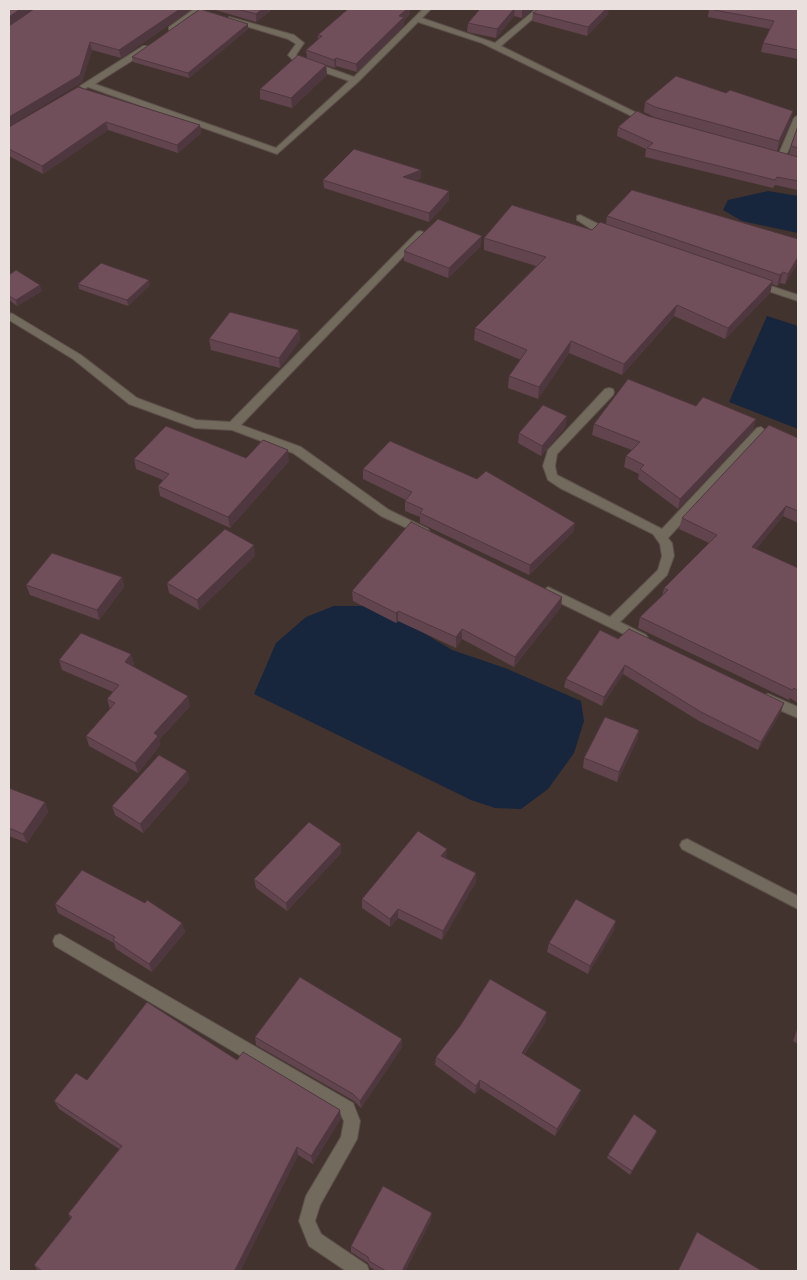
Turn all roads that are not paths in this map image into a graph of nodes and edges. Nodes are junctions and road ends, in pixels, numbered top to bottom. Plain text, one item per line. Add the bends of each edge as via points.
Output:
1 (199, 9) edge
2 (426, 9) edge
3 (540, 9) edge
4 (208, 12) edge
5 (227, 18) edge
6 (416, 20) junction
7 (162, 36) edge
8 (154, 42) edge
9 (496, 47) junction
10 (355, 80) junction
11 (88, 84) junction
12 (72, 93) edge
13 (798, 118) edge
14 (659, 124) edge
15 (782, 158) edge
16 (580, 218) dead end
17 (420, 234) edge
18 (621, 237) edge
19 (749, 282) edge
20 (798, 298) edge
21 (9, 316) edge
22 (609, 392) dead end
23 (233, 426) junction
24 (761, 431) edge
25 (662, 537) junction
26 (438, 538) edge
27 (533, 585) edge
28 (611, 623) junction
29 (656, 644) edge
30 (754, 692) edge
31 (798, 713) edge
32 (687, 845) dead end
33 (798, 903) edge
34 (60, 941) dead end
35 (361, 1271) edge

1 - 4 street
1 - 7 street
2 - 6 street
3 - 9 street
5 - 10 street via 292,38 300,44 292,55 298,60
6 - 9 street
6 - 10 street
8 - 11 street
9 - 14 street
10 - 11 street via 277,151
11 - 12 street
13 - 15 street
16 - 18 street
17 - 23 street
19 - 20 street
21 - 23 street via 77,357 133,401 195,424
22 - 25 street via 552,453 549,466 552,477 657,531
23 - 26 street via 297,450 386,513
24 - 25 street
25 - 28 street via 668,556 663,572
27 - 28 street
28 - 29 street
30 - 31 street
32 - 33 street
34 - 35 street via 347,1109 352,1121 349,1139 312,1202 308,1221 315,1240

